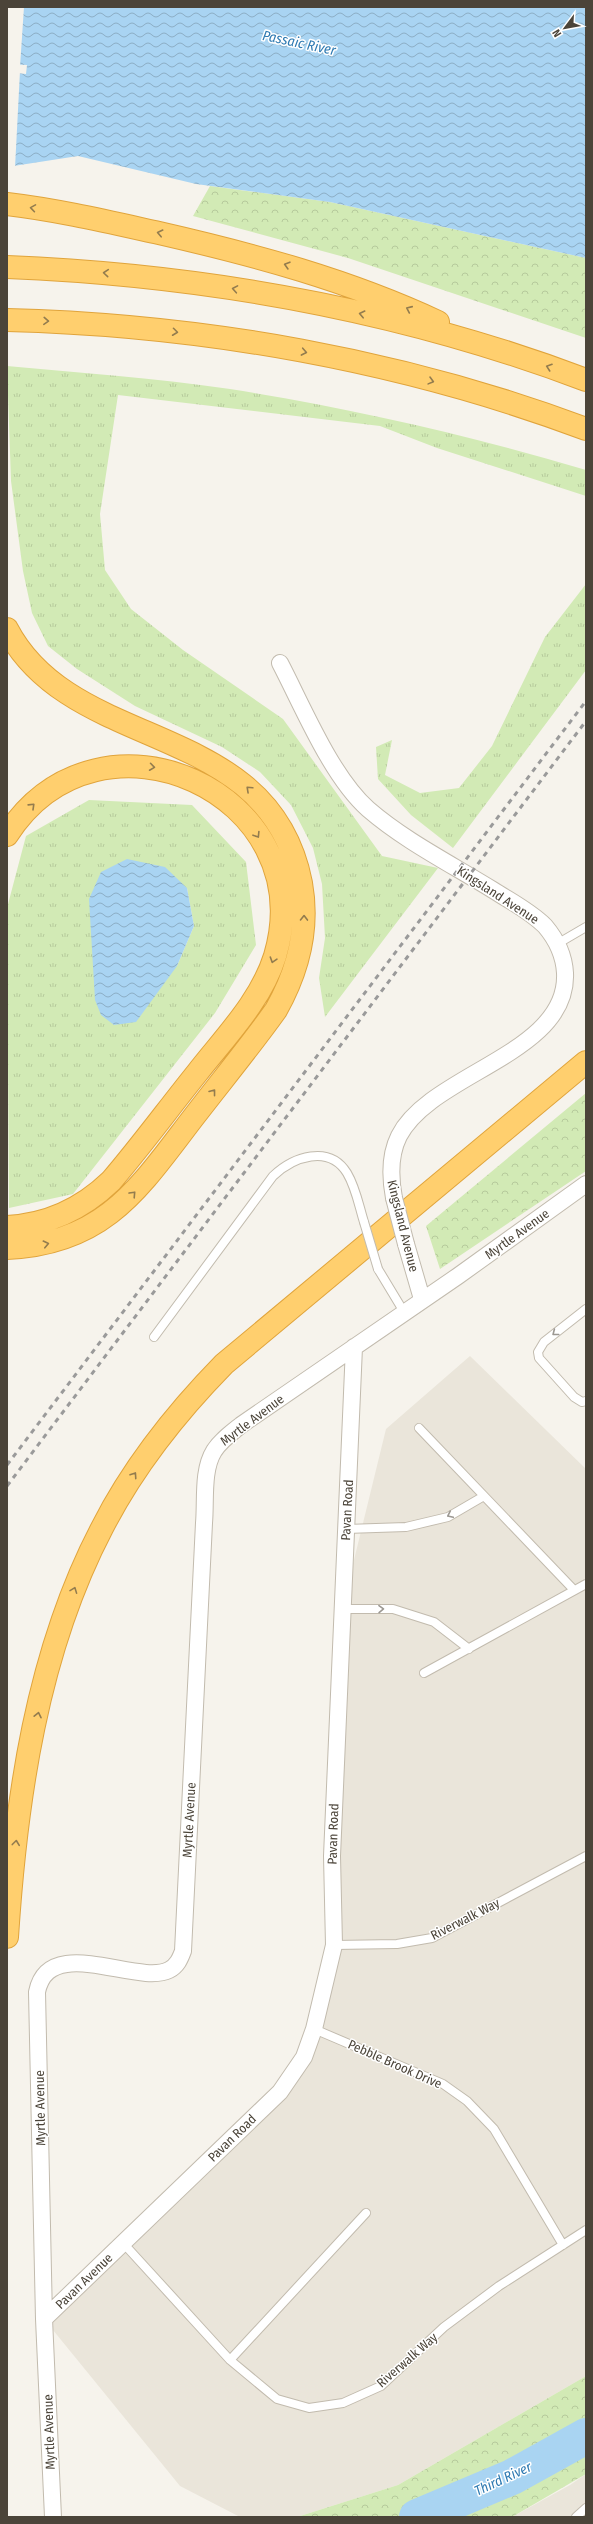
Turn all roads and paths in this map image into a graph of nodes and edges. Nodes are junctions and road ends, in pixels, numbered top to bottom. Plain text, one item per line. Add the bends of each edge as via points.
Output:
1 (7, 204) edge
2 (7, 266) edge
3 (7, 320) edge
4 (481, 345) junction
5 (586, 380) edge
6 (586, 429) edge
7 (7, 629) edge
8 (280, 662) dead end
9 (7, 835) edge
10 (586, 927) edge
11 (557, 944) junction
12 (586, 1062) edge
13 (586, 1184) edge
14 (7, 1226) edge
15 (7, 1248) edge
16 (422, 1299) junction
17 (586, 1309) edge
18 (404, 1312) junction
19 (154, 1337) dead end
20 (354, 1347) junction
21 (586, 1401) edge
22 (419, 1428) dead end
23 (484, 1496) junction
24 (346, 1529) junction
25 (586, 1584) edge
26 (574, 1590) junction
27 (342, 1610) junction
28 (469, 1649) junction
29 (424, 1673) dead end
30 (586, 1856) edge
31 (7, 1937) edge
32 (334, 1945) junction
33 (314, 2029) junction
34 (366, 2212) dead end
35 (586, 2230) edge
36 (124, 2244) junction
37 (563, 2245) junction
38 (44, 2319) junction
39 (230, 2360) junction
40 (586, 2508) edge
41 (53, 2517) edge
42 (576, 2517) edge

4 -> 1 highway via 379,296 309,271 146,230
4 -> 2 highway via 352,311 229,288 109,273
3 -> 6 highway via 152,329 299,351 443,384
5 -> 4 highway
15 -> 7 highway via 38,1245 77,1233 104,1219 138,1188 285,995 297,963 304,908 299,872 293,855 276,821 251,791 219,767 63,692 24,657
8 - 11 street, Kingsland Avenue via 335,766 366,807 399,832 533,915
9 -> 14 highway via 36,802 66,782 87,773 114,767 161,768 207,786 222,796 246,819 271,862 280,909 275,955 257,995 120,1171 90,1199 68,1213 44,1222
10 - 11 lane
11 - 16 street, Kingsland Avenue, bridge via 562,955 565,978 564,991 552,1015 518,1045 414,1115 399,1136 394,1149 390,1174 394,1198
31 -> 12 highway via 25,1782 53,1653 81,1572 131,1479 184,1407 224,1364
13 - 16 street, Myrtle Avenue
16 - 18 street, Myrtle Avenue
17 -> 21 lane via 544,1342 538,1352 539,1358 574,1397 582,1402
18 - 19 lane, bridge via 378,1270 353,1186 346,1172 336,1162 325,1157 310,1156 297,1158 285,1164 273,1176
18 - 20 street, Myrtle Avenue
20 - 24 street, Pavan Road
20 - 38 street, Myrtle Avenue via 226,1438 213,1452 208,1467 183,1951 180,1959 175,1966 161,1973 80,1963 64,1965 54,1968 39,1981 37,2000
22 - 23 lane
23 -> 24 lane via 448,1517 406,1526
23 - 26 lane
24 - 27 street, Pavan Road
25 - 26 lane
26 - 28 lane
27 -> 28 lane via 394,1609 434,1622
27 - 32 street, Pavan Road via 332,1856
28 - 29 lane
30 - 32 lane, Riverwalk Way via 432,1938 397,1944
32 - 33 street, Pavan Road
33 - 36 street, Pavan Road via 304,2057 280,2092
33 - 37 lane, Pebble Brook Drive via 443,2084 467,2101 494,2129
34 - 39 lane
35 - 37 lane, Riverwalk Way
36 - 38 street, Pavan Avenue
36 - 39 lane, Riverwalk Way
37 - 39 lane, Riverwalk Way via 499,2286 444,2327 381,2386 344,2403 309,2408 277,2399
38 - 41 street, Myrtle Avenue
40 - 42 lane

